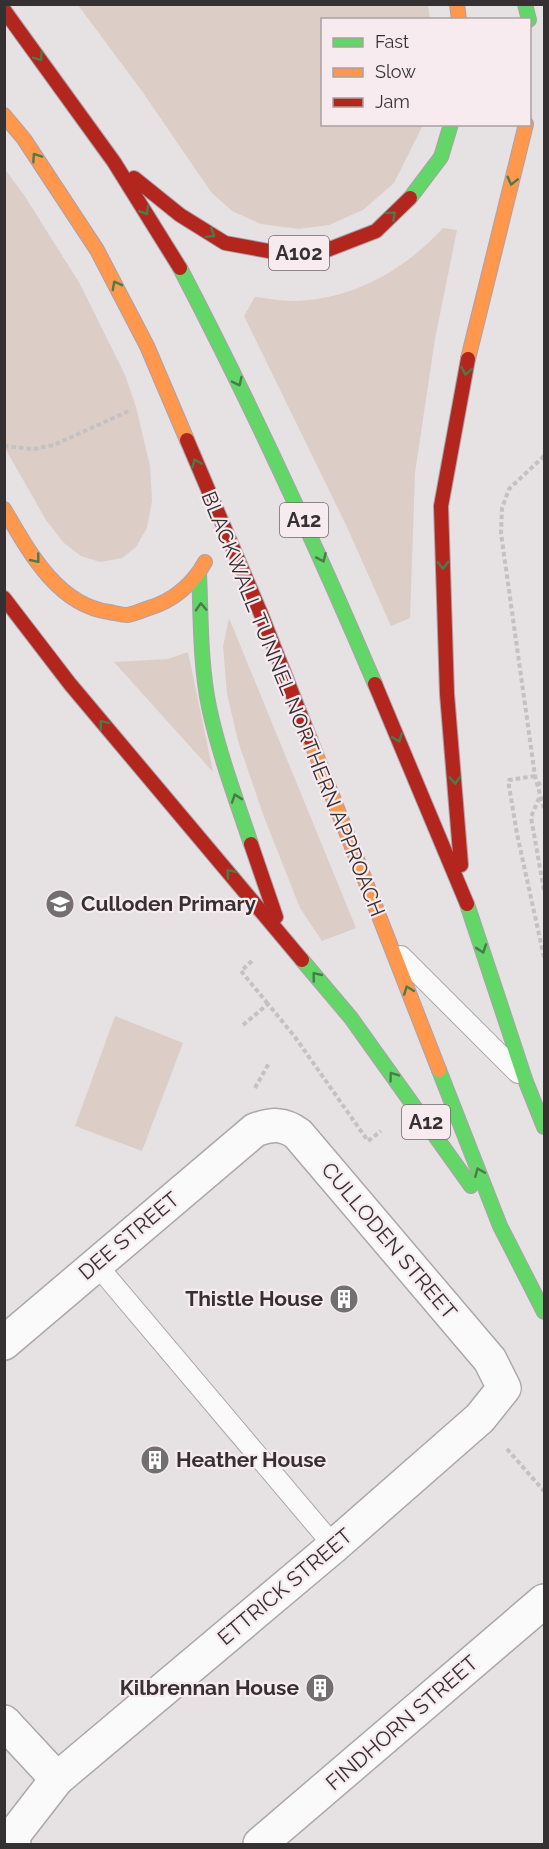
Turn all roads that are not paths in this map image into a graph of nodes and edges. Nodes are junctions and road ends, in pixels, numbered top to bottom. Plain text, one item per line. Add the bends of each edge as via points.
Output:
1 (4, 10) edge
2 (4, 115) edge
3 (451, 126) edge
4 (526, 126) edge
5 (114, 162) junction
6 (4, 510) edge
7 (218, 517) junction
8 (199, 573) junction
9 (4, 598) edge
10 (464, 894) junction
11 (281, 933) junction
12 (391, 947) junction
13 (526, 1082) junction
14 (544, 1127) edge
15 (255, 1130) joint
16 (500, 1226) junction
17 (96, 1264) junction
18 (544, 1312) edge
19 (4, 1343) edge
20 (504, 1388) joint
21 (334, 1546) junction
22 (544, 1601) edge
23 (4, 1722) edge
24 (57, 1779) junction
25 (13, 1841) edge
26 (260, 1845) edge

1 -> 5 highway, A102
7 -> 2 highway, BLACKWALL TUNNEL NORTHERN APPROACH via 147,346 97,250
5 -> 3 highway, A102 via 180,215 225,243 285,254 327,250 376,231 414,195 441,157
4 -> 10 highway, A12 via 469,354 441,506 447,694
5 -> 10 highway, A12 via 178,264 225,355 339,598
6 -> 8 highway via 27,548 62,591 92,610 126,615 159,605 181,592
7 - 8 highway
7 - 12 highway, BLACKWALL TUNNEL NORTHERN APPROACH / A12 via 261,614
11 -> 8 highway via 209,707
11 -> 9 highway, A12 via 70,684
10 -> 13 highway, A12
16 -> 11 highway, A12 via 351,1018
12 - 13 lane
16 -> 12 highway, BLACKWALL TUNNEL NORTHERN APPROACH / A12
13 - 14 highway, A12
15 - 17 street, DEE STREET
15 - 20 street, CULLODEN STREET via 270,1124 298,1134 490,1360
16 - 18 highway, BLACKWALL TUNNEL NORTHERN APPROACH / A12
17 - 19 street, DEE STREET
17 - 21 lane
20 - 21 street, ETTRICK STREET via 480,1418
21 - 24 street, ETTRICK STREET
22 - 26 street, FINDHORN STREET
23 - 24 street
24 - 25 street, ETTRICK STREET

